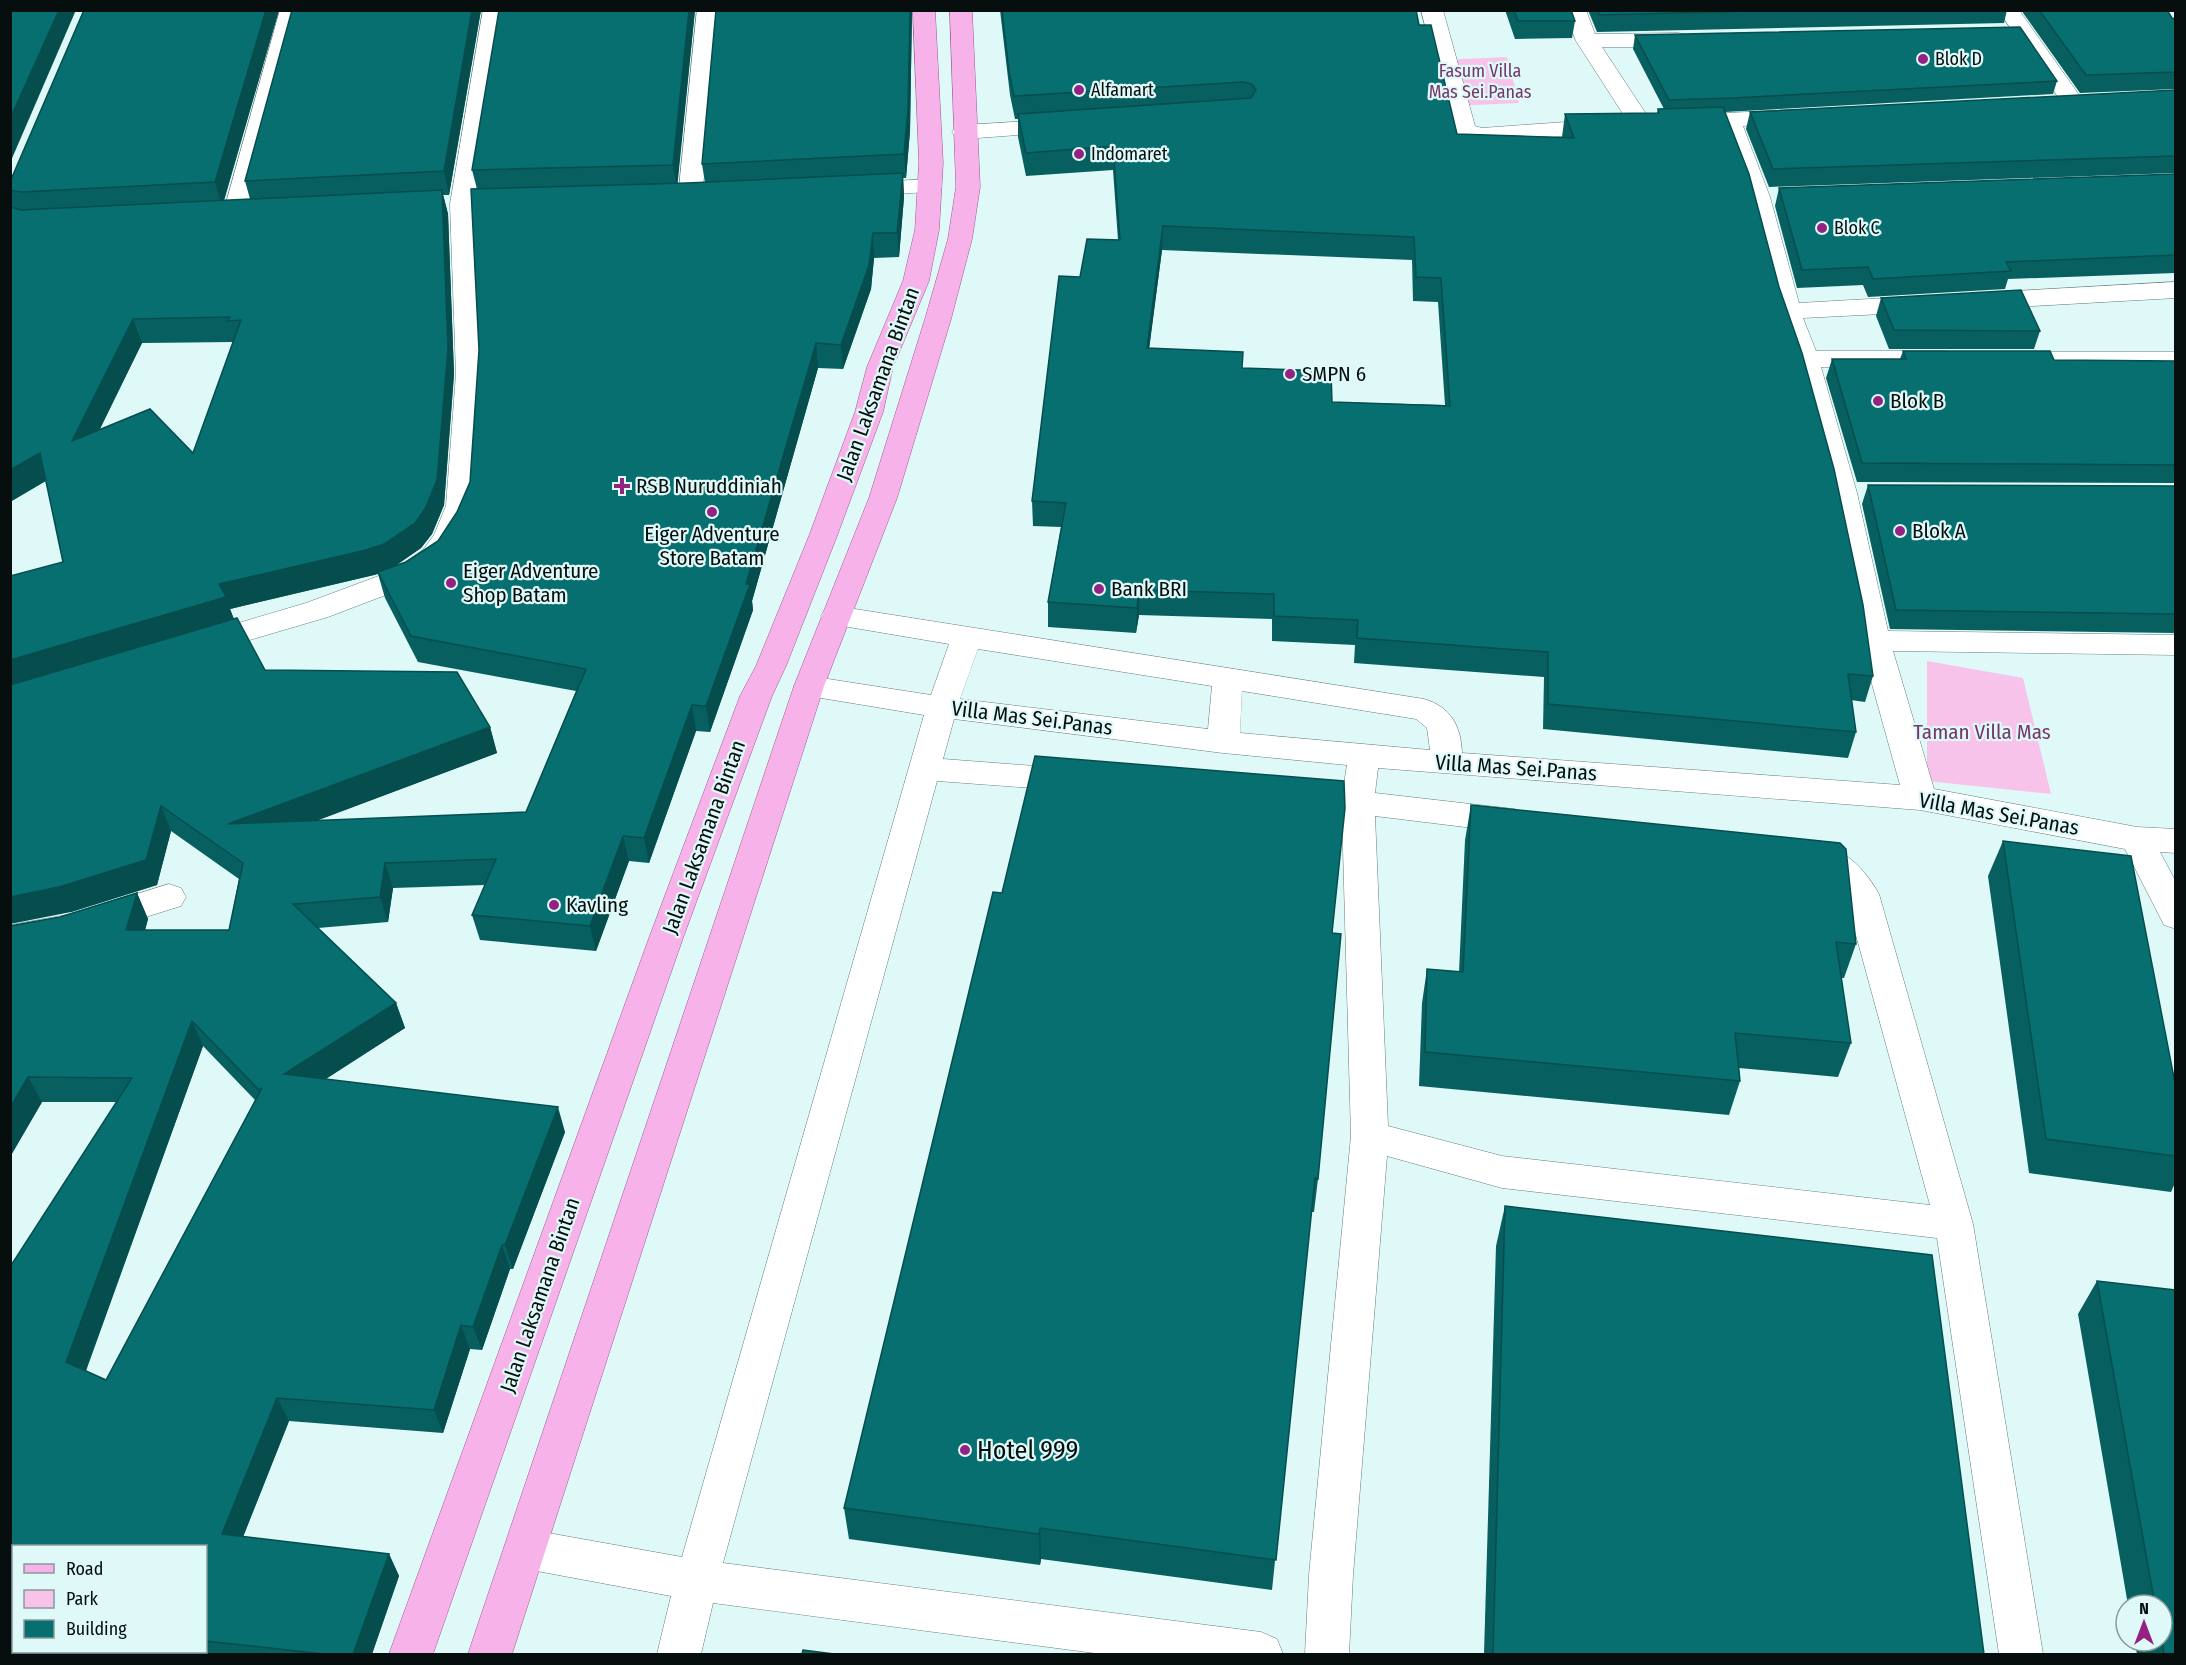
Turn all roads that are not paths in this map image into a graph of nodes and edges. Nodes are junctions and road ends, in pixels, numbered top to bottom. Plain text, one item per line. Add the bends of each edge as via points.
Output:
1 (291, 10) edge
2 (495, 10) edge
3 (708, 10) edge
4 (924, 10) edge
5 (961, 10) edge
6 (1432, 10) edge
7 (1575, 10) edge
8 (2008, 10) edge
9 (2023, 31) junction
10 (2000, 32) edge
11 (1696, 39) edge
12 (1587, 41) junction
13 (2049, 103) edge
14 (1812, 116) edge
15 (1729, 121) junction
16 (1640, 123) junction
17 (1080, 125) edge
18 (964, 132) junction
19 (930, 186) junction
20 (839, 191) edge
21 (690, 198) edge
22 (259, 213) edge
23 (2175, 290) edge
24 (1788, 311) junction
25 (1806, 359) junction
26 (2175, 360) edge
27 (836, 616) junction
28 (967, 636) junction
29 (1875, 641) junction
30 (2175, 645) edge
31 (181, 650) edge
32 (1228, 678) junction
33 (809, 686) junction
34 (942, 707) junction
35 (1222, 742) junction
36 (1364, 754) junction
37 (1447, 763) junction
38 (924, 769) junction
39 (1100, 782) edge
40 (1264, 795) edge
41 (1920, 798) junction
42 (1358, 802) junction
43 (1545, 825) edge
44 (2138, 839) junction
45 (2175, 841) edge
46 (1779, 853) edge
47 (169, 897) dead end
48 (2175, 916) edge
49 (10, 938) edge
50 (1370, 1136) junction
51 (1954, 1224) junction
52 (526, 1549) junction
53 (697, 1580) junction
54 (411, 1654) edge
55 (490, 1654) edge
56 (679, 1654) edge
57 (1262, 1654) edge
58 (1327, 1654) edge
59 (2021, 1654) edge

1 - 22 street via 223,215
2 - 31 street via 462,204 469,374 460,507 448,536 433,556 402,578 318,610
3 - 21 street
4 - 19 main road, Jalan Laksamana Bintan
5 - 18 main road, Jalan Laksamana Bintan
6 - 16 street via 1465,131 1482,135
7 - 12 street
8 - 9 street
9 - 10 street
9 - 13 street via 2084,101
11 - 12 street
12 - 16 street
14 - 15 street
15 - 16 street
15 - 24 street via 1770,196
17 - 18 street
18 - 27 main road, Jalan Laksamana Bintan via 968,187 960,239 883,498
19 - 20 street
19 - 54 main road, Jalan Laksamana Bintan via 927,230 916,281 880,367 869,412 823,536 756,696 678,905
23 - 24 street
24 - 25 street
25 - 26 street
25 - 29 street via 1854,493
27 - 28 street
27 - 33 main road, Jalan Laksamana Bintan
28 - 32 street
28 - 34 street
29 - 30 street
29 - 41 street
32 - 35 street
32 - 37 street via 1424,710 1437,716 1444,727
33 - 34 street, Villa Mas Sei.Panas
33 - 52 main road, Jalan Laksamana Bintan
34 - 35 street, Villa Mas Sei.Panas
34 - 38 street
35 - 36 street, Villa Mas Sei.Panas
36 - 37 street, Villa Mas Sei.Panas
36 - 42 street
37 - 41 street, Villa Mas Sei.Panas
38 - 39 street
38 - 53 street
40 - 42 street
41 - 44 street, Villa Mas Sei.Panas
42 - 43 street
42 - 50 street
44 - 45 street, Villa Mas Sei.Panas
44 - 48 street
46 - 51 street via 1836,863 1851,874 1862,894
47 - 49 street via 72,927
50 - 51 street via 1502,1172
50 - 58 street
51 - 59 street
52 - 53 street
52 - 55 main road, Jalan Laksamana Bintan
53 - 56 street
53 - 57 street

